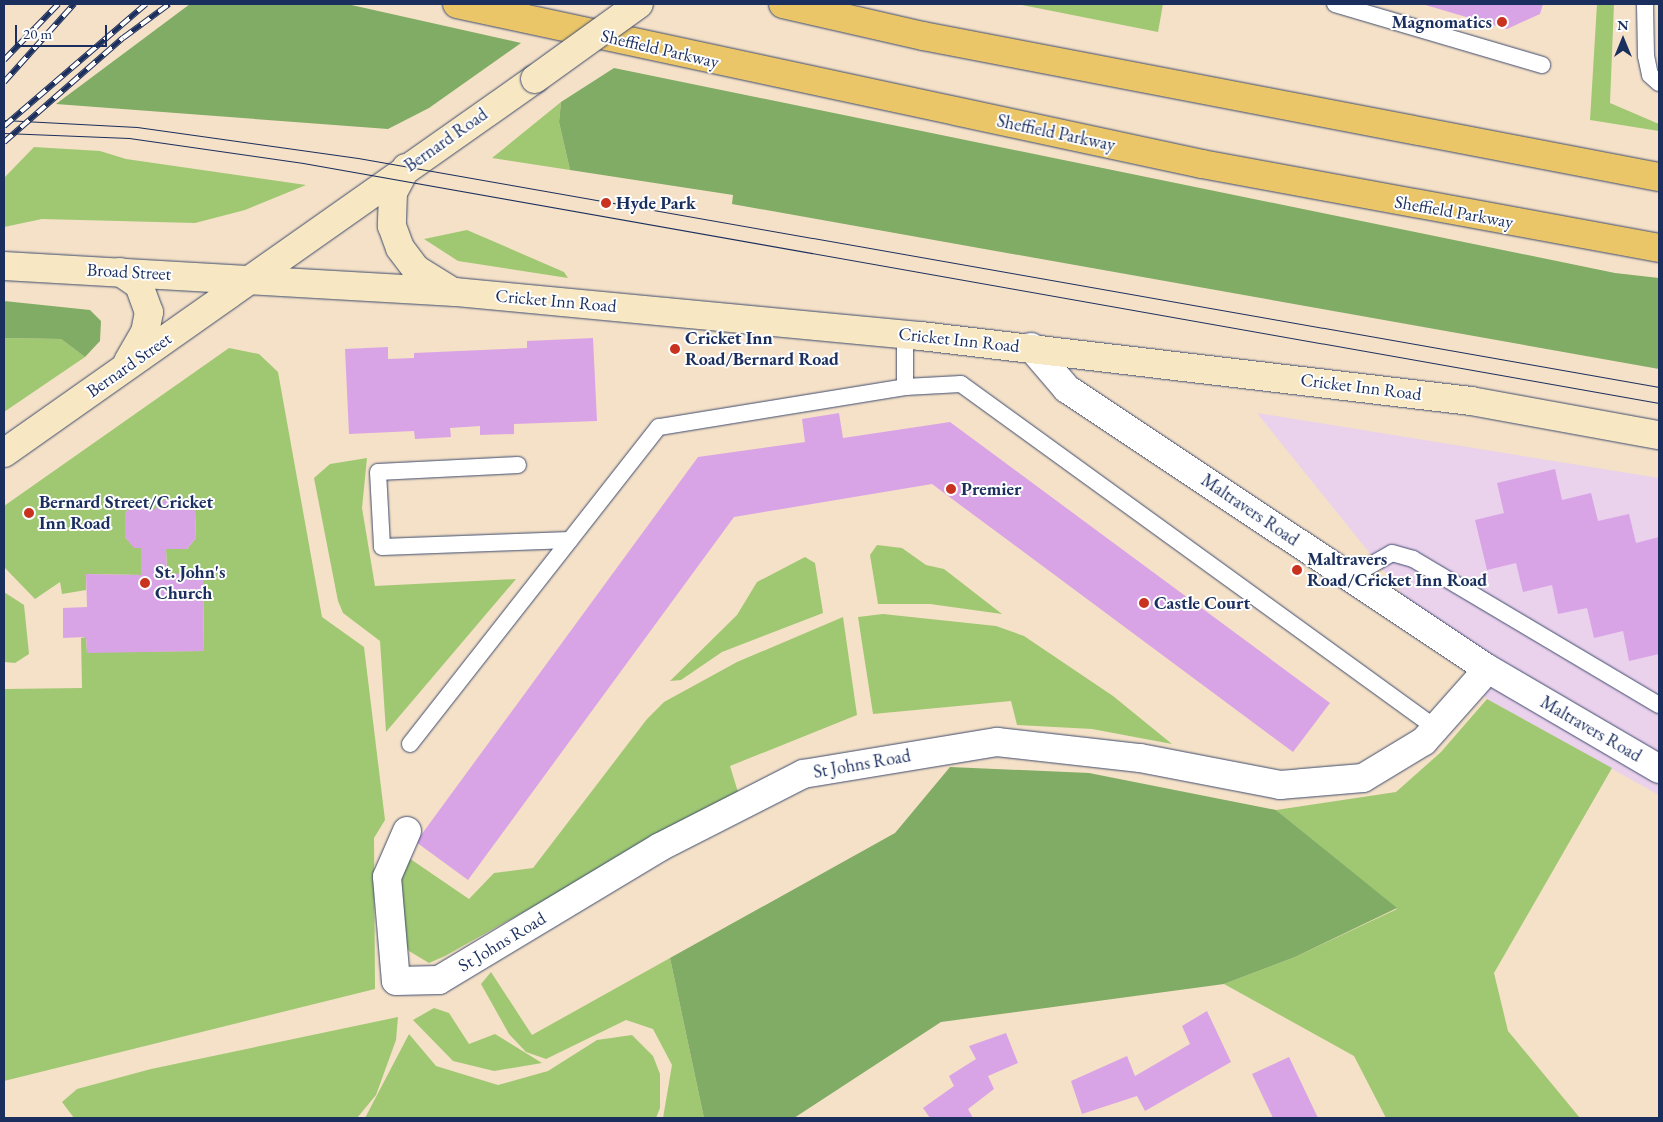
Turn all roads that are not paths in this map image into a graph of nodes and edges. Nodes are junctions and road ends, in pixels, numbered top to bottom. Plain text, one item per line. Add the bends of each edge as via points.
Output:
1 (457, 4) edge
2 (640, 4) edge
3 (783, 4) edge
4 (1335, 4) edge
5 (1645, 4) edge
6 (491, 6) edge
7 (1542, 65) dead end
8 (1659, 83) edge
9 (407, 166) junction
10 (1613, 168) junction
11 (1659, 170) edge
12 (1659, 177) edge
13 (1659, 248) edge
14 (4, 266) edge
15 (120, 272) junction
16 (255, 279) junction
17 (455, 292) junction
18 (905, 334) junction
19 (1031, 347) junction
20 (119, 372) junction
21 (905, 387) junction
22 (1655, 437) edge
23 (4, 453) edge
24 (518, 465) dead end
25 (570, 540) junction
26 (1350, 577) junction
27 (1488, 668) junction
28 (1659, 705) edge
29 (1437, 729) junction
30 (410, 744) dead end
31 (1659, 769) edge
32 (407, 831) dead end

1 - 6 highway, Sheffield Parkway
2 - 9 street, Bernard Road, bridge
3 - 10 highway via 923,36
4 - 7 lane
5 - 8 lane via 1646,56 1650,75
6 - 13 highway, Sheffield Parkway via 648,48 1202,164
9 - 16 street, Bernard Road
9 - 17 street via 392,192 392,226 400,248 426,278
10 - 11 highway
10 - 12 highway
14 - 15 street, Broad Street
15 - 16 street, Broad Street
15 - 20 street via 139,285 149,312 138,350
16 - 17 street, Cricket Inn Road
16 - 20 street, Bernard Street
17 - 18 street, Cricket Inn Road
18 - 19 street, Cricket Inn Road
18 - 21 lane
19 - 22 street, Cricket Inn Road via 1471,401
19 - 26 street, Maltravers Road via 1067,389
20 - 23 street, Bernard Street
21 - 25 lane via 659,426
21 - 29 lane via 961,384
24 - 25 lane via 378,472 382,547
25 - 30 lane
26 - 27 street, Maltravers Road
26 - 28 lane via 1392,553 1413,559
27 - 29 street, St Johns Road
27 - 31 street, Maltravers Road
29 - 32 street, St Johns Road via 1363,778 1280,785 1140,758 997,742 803,774 660,848 439,980 396,981 387,877

